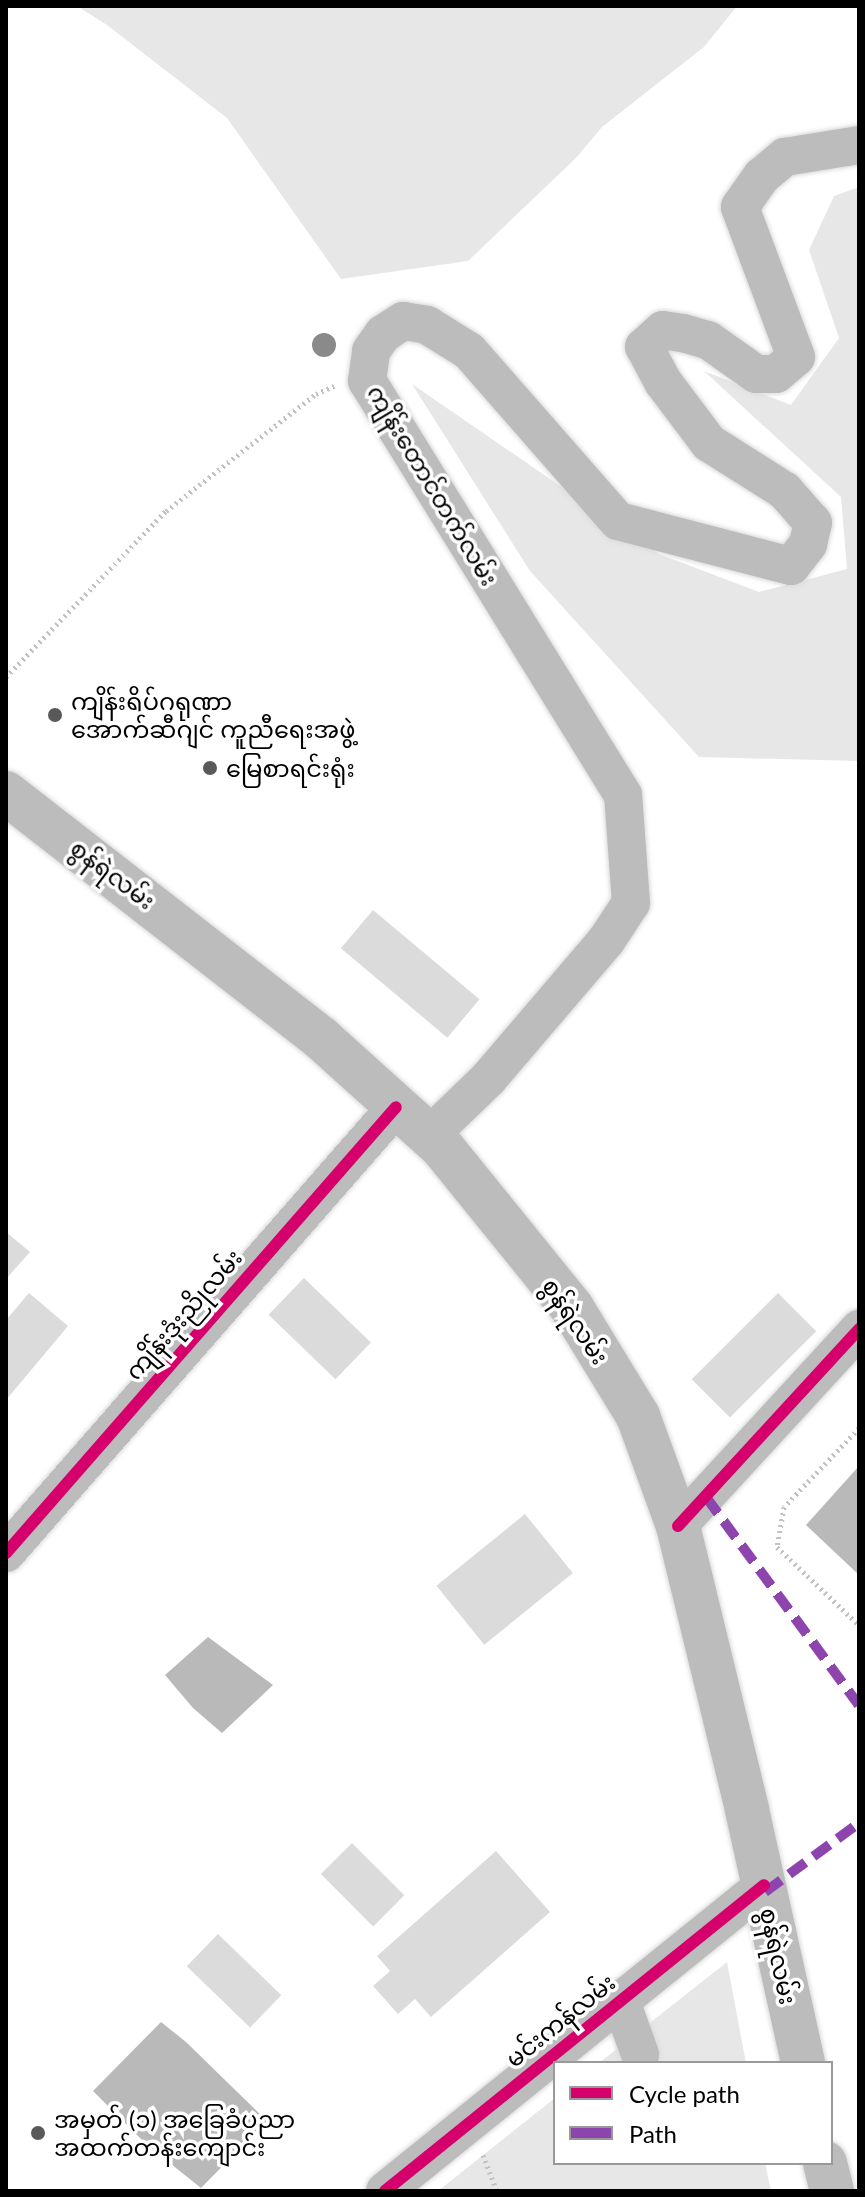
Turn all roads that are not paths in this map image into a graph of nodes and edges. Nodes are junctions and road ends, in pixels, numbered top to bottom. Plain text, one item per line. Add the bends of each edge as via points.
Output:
1 (859, 145) edge
2 (6, 793) edge
3 (396, 1107) junction
4 (429, 1136) junction
5 (859, 1329) edge
6 (678, 1526) junction
7 (6, 1553) edge
8 (764, 1885) junction
9 (620, 1999) junction
10 (640, 2054) dead end
11 (803, 2061) edge
12 (826, 2165) edge
13 (385, 2191) edge
14 (832, 2191) edge

1 - 4 street, ကျိန်းတောင်တက်လမ်း via 785,157 762,176 740,207 796,357 776,374 756,374 708,340 683,333 663,330 644,347 709,443 785,491 813,523 808,544 791,566 618,521 469,351 427,325 403,321 383,334 371,351 367,381 623,795 629,872 631,903 606,941 488,1079
2 - 3 main road, စွန်ရဲလမ်း via 322,1039
3 - 4 main road, စွန်ရဲလမ်း
3 - 7 street, ကျိန်းဒုံးညိုလမ်း
4 - 6 main road, စွန်ရဲလမ်း via 572,1308 638,1416
5 - 6 street
6 - 8 main road, စွန်ရဲလမ်း
8 - 9 street, မင်းကန်လမ်း
8 - 11 main road, စွန်ရဲလမ်း
9 - 10 street
9 - 13 street, မင်းကန်လမ်း
12 - 14 main road

